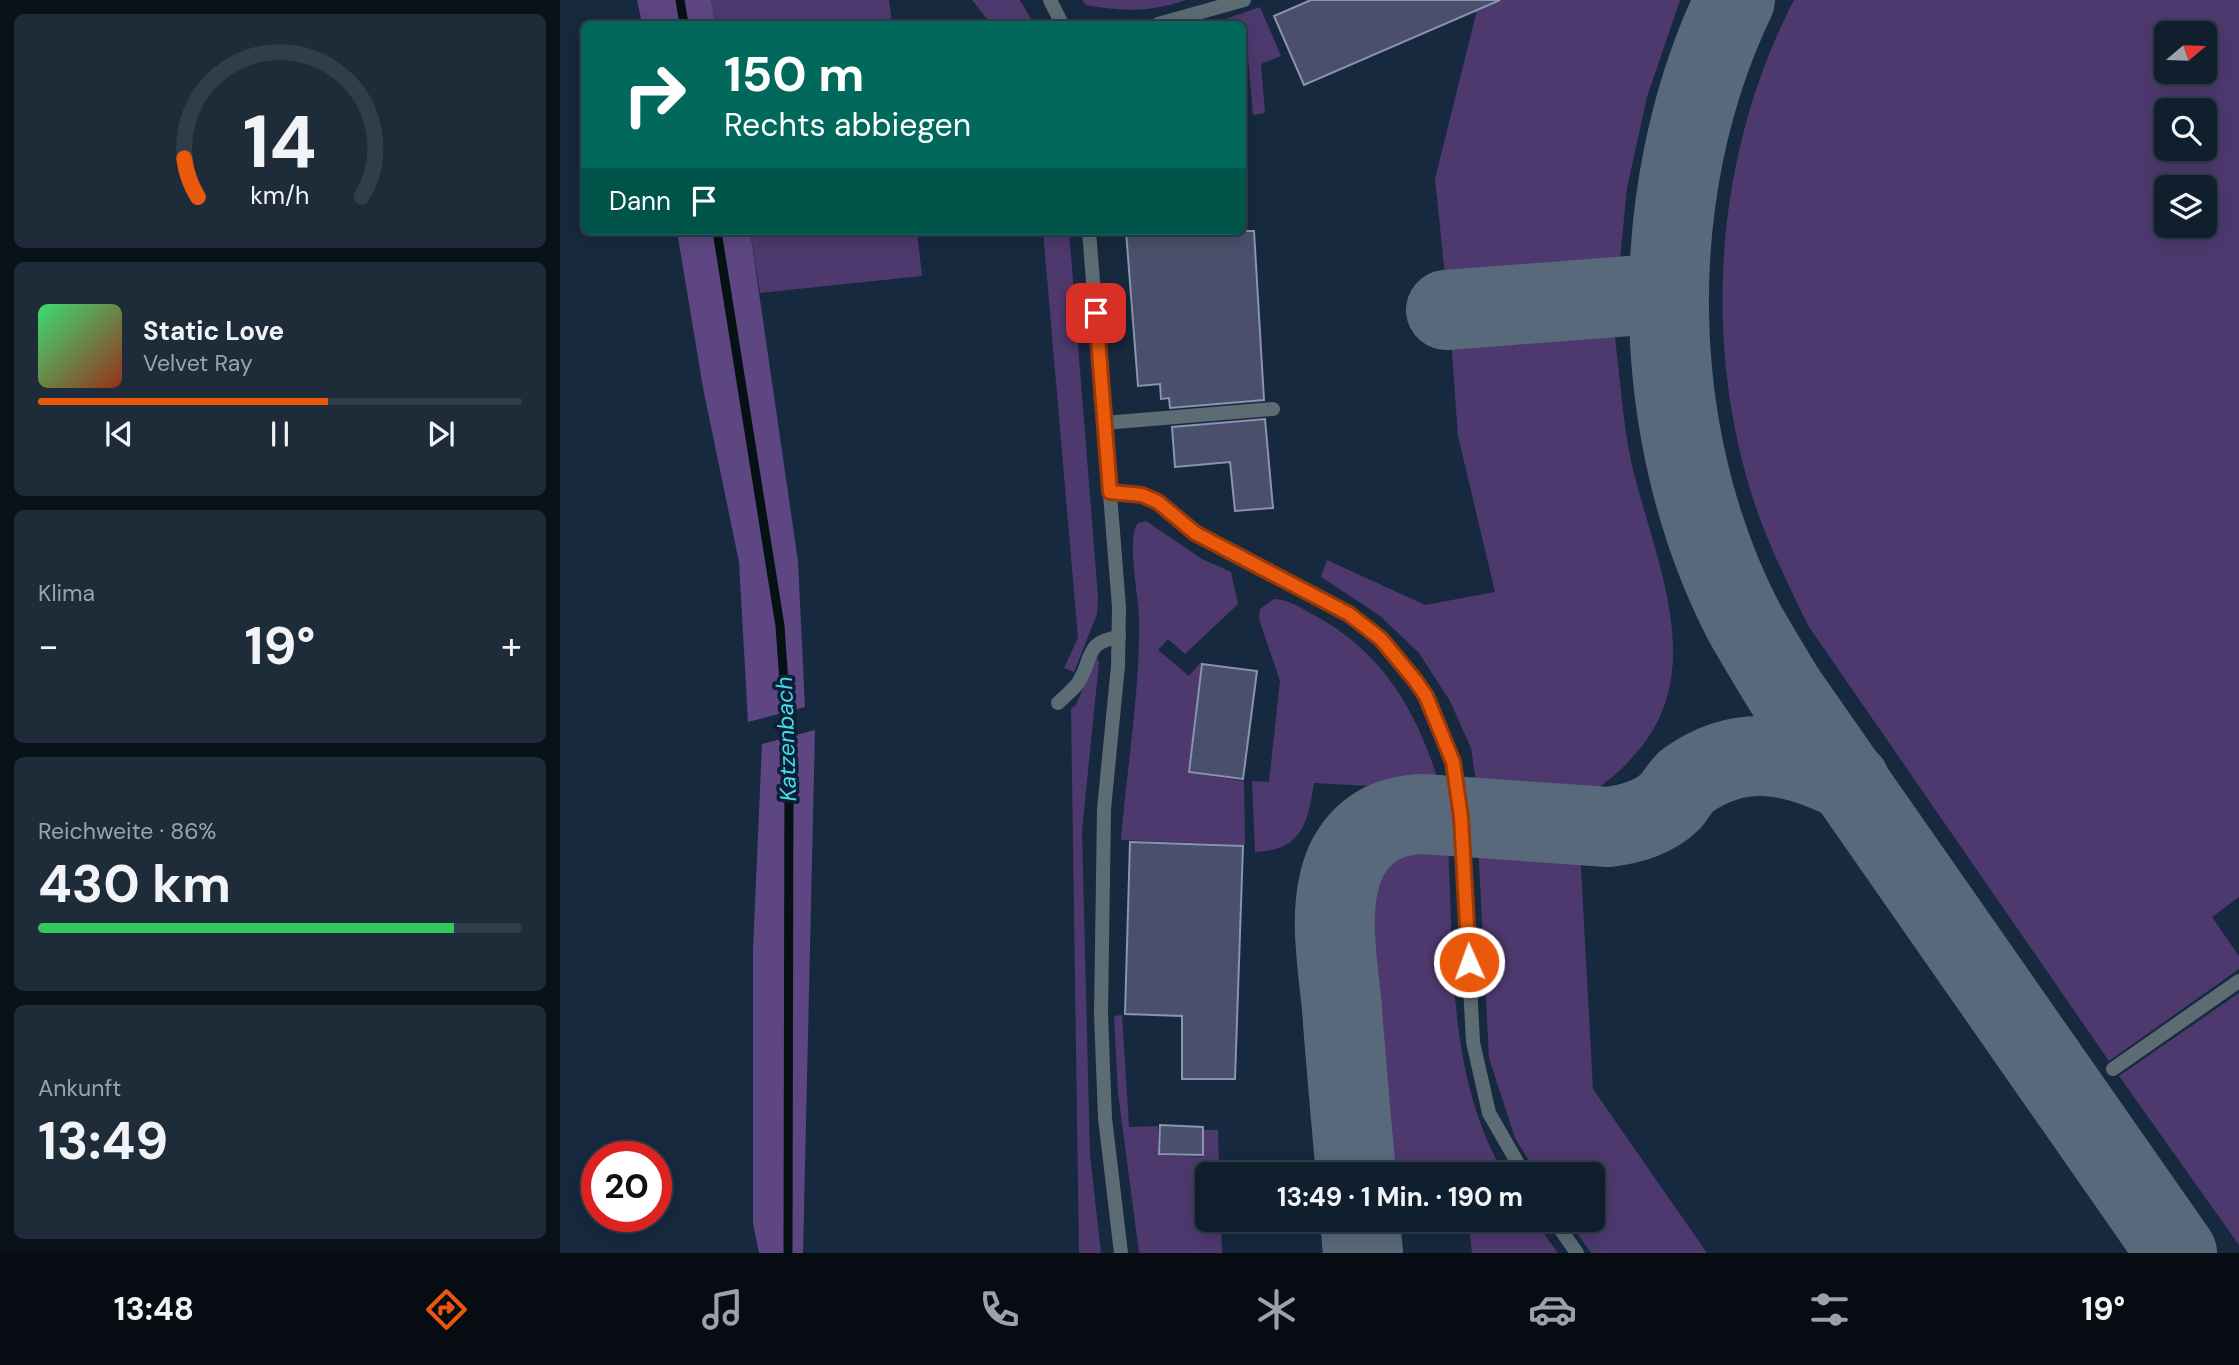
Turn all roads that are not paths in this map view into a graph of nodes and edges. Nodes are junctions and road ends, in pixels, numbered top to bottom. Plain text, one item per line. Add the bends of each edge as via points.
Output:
1 (1050, 0) edge
2 (1244, 0) edge
3 (1060, 21) edge
4 (1169, 21) edge
5 (1089, 235) edge
6 (1273, 409) dead end
7 (1104, 423) junction
8 (1110, 492) junction
9 (1119, 637) junction
10 (1058, 703) dead end
11 (2239, 981) edge
12 (2113, 1069) dead end
13 (1517, 1162) edge
14 (1562, 1232) edge
15 (1121, 1253) edge
16 (1577, 1253) edge

1 - 3 street
2 - 4 street
5 - 7 street
6 - 7 street
7 - 8 street
8 - 9 street
8 - 13 street via 1142,495 1158,502 1195,533 1349,614 1381,639 1426,696 1453,762 1461,817 1473,1042 1489,1113
9 - 10 street via 1096,645 1078,684
9 - 15 street via 1104,809 1101,1014 1105,1118
11 - 12 street
14 - 16 street

